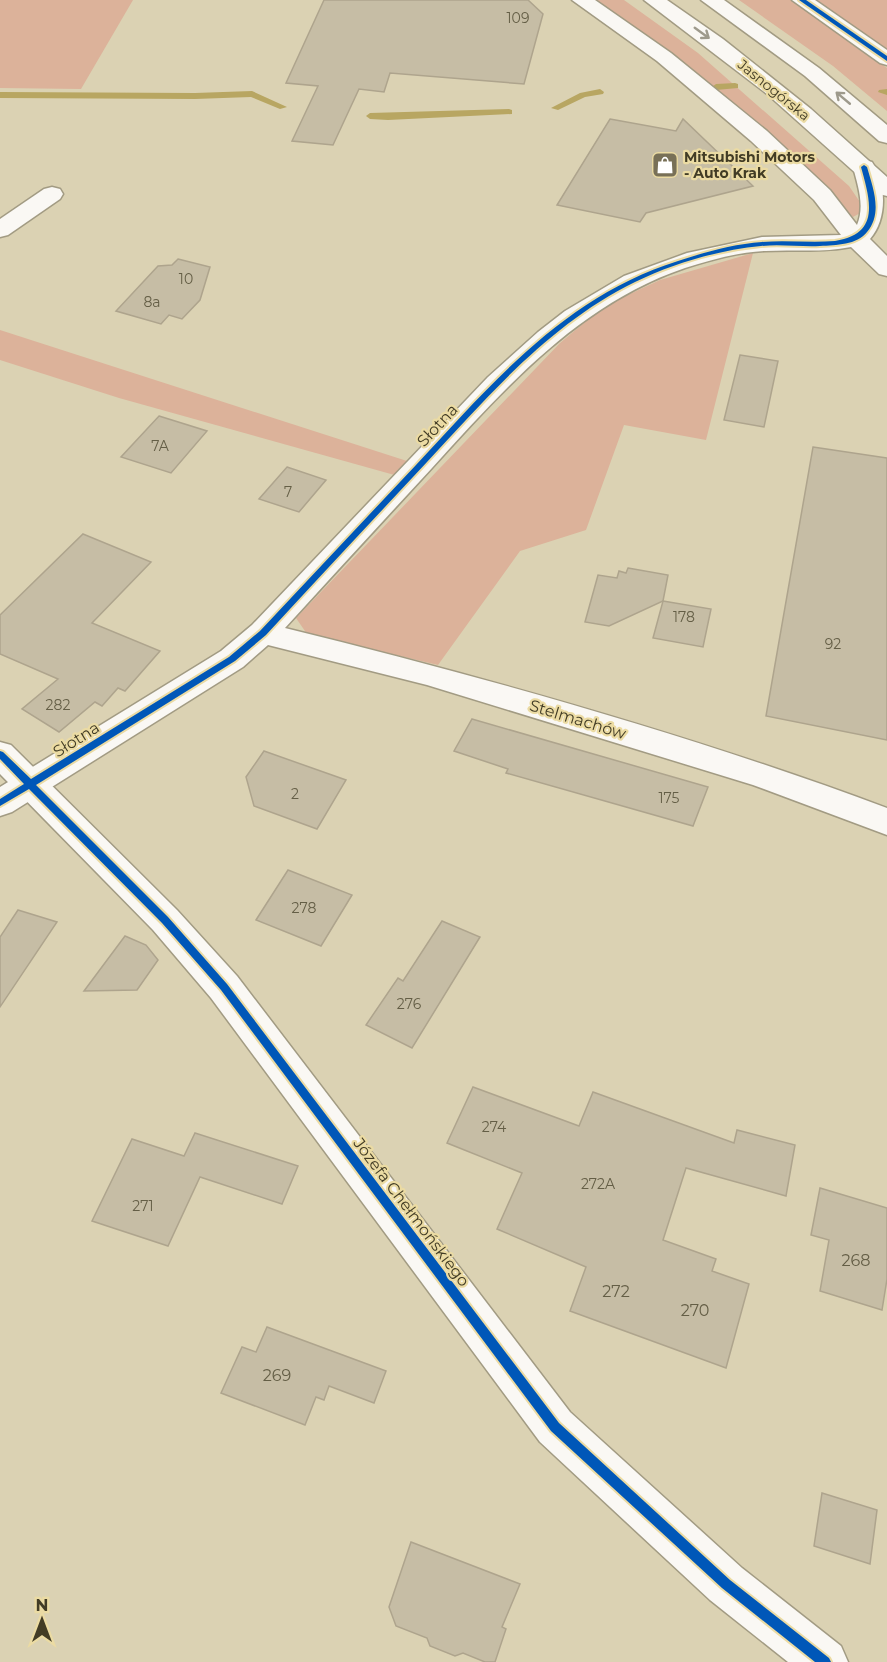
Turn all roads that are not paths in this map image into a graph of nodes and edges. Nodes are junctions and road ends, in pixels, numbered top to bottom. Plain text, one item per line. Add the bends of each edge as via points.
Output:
1 (582, 0) edge
2 (654, 0) edge
3 (711, 0) edge
4 (802, 0) edge
5 (887, 59) edge
6 (887, 136) edge
7 (864, 167) junction
8 (887, 189) edge
9 (52, 195) dead end
10 (0, 230) edge
11 (855, 238) junction
12 (887, 269) edge
13 (263, 633) junction
14 (0, 754) edge
15 (15, 795) edge
16 (887, 822) edge
17 (825, 1662) edge

1 - 11 street via 664,57 759,136 822,195
2 -> 7 street, Jasnogórska via 758,74
6 -> 3 street via 804,67
4 - 5 street
7 - 8 street, Jasnogórska
7 - 11 street via 873,211 864,232
9 - 10 street
11 - 12 street
11 - 13 street, Słotna via 728,250 634,280 592,301 540,341 481,399
13 - 15 street, Słotna via 232,658
13 - 16 street, Stelmachów via 428,674 751,771
14 - 15 street, Józefa Chełmońskiego
15 - 17 street, Józefa Chełmońskiego via 107,860 225,987 555,1427 726,1584

